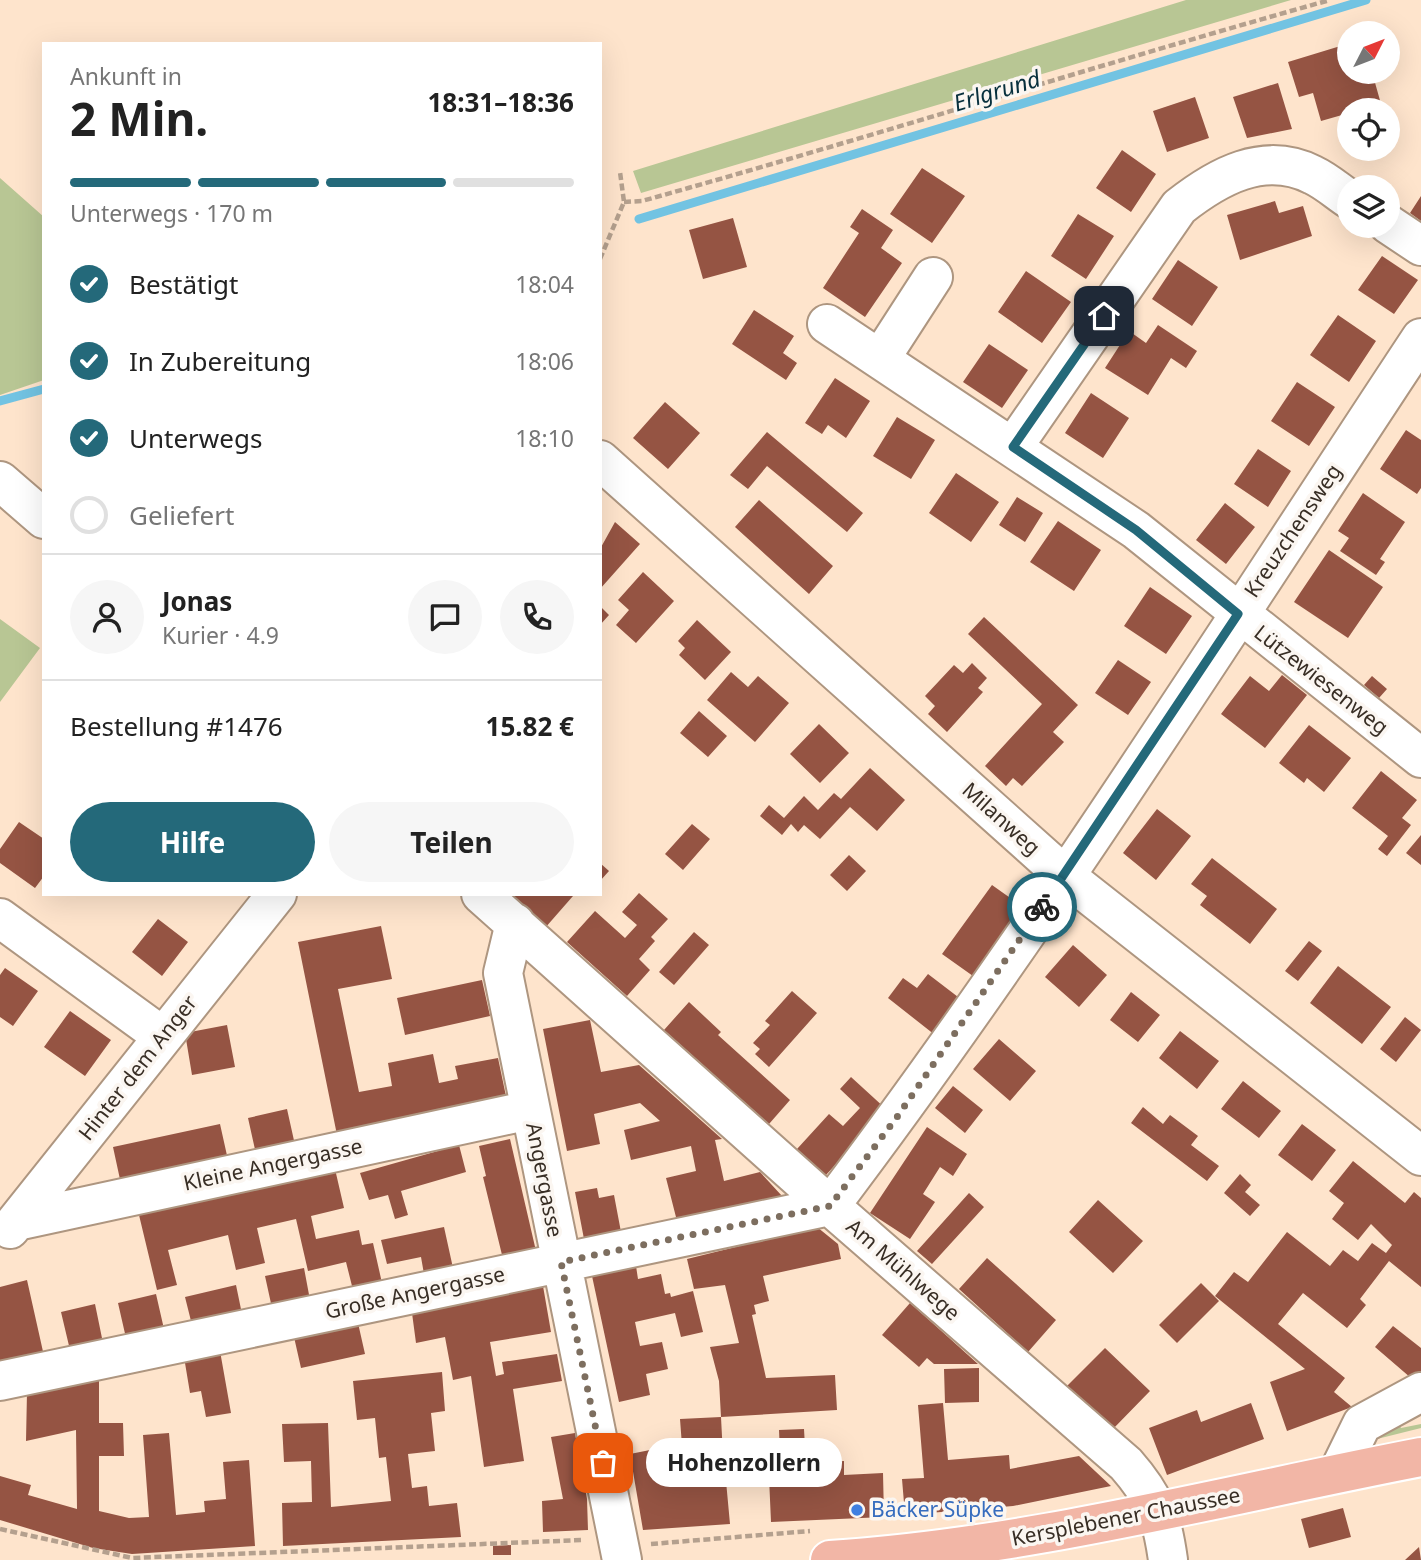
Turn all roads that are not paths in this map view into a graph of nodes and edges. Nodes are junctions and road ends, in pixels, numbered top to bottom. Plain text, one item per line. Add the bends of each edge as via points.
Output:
1 (1337, 191) edge
2 (1400, 232) edge
3 (1421, 246) edge
4 (933, 277) dead end
5 (827, 324) dead end
6 (1421, 338) edge
7 (880, 359) junction
8 (1013, 447) junction
9 (602, 462) edge
10 (0, 481) edge
11 (42, 517) edge
12 (1238, 614) junction
13 (1421, 758) edge
14 (1064, 875) junction
15 (275, 896) edge
16 (483, 896) edge
17 (0, 918) edge
18 (515, 923) junction
19 (162, 1036) junction
20 (530, 1110) junction
21 (1421, 1156) edge
22 (830, 1206) junction
23 (9, 1231) edge
24 (561, 1262) junction
25 (0, 1381) edge
26 (1421, 1392) edge
27 (1421, 1457) edge
28 (1338, 1473) junction
29 (1160, 1513) junction
30 (825, 1545) edge
31 (621, 1549) edge
32 (1168, 1560) edge

1 - 8 street via 1312,174 1281,165 1241,169 1211,182 1179,207
2 - 3 street
4 - 7 street
5 - 7 street, Lützewiesenweg
6 - 12 street, Kreuzchensweg
7 - 8 street, Lützewiesenweg
8 - 12 street, Lützewiesenweg via 1136,530
9 - 14 street, Milanweg
10 - 11 street
12 - 13 street, Lützewiesenweg
12 - 14 street, Kreuzchensweg
14 - 21 street, Milanweg
14 - 22 street, Kreuzchensweg
15 - 19 street, Hinter dem Anger
16 - 18 street, Am Mühlwege
17 - 19 street
18 - 20 street, Angergasse via 503,973
18 - 22 street, Am Mühlwege
19 - 23 street, Hinter dem Anger
20 - 23 street, Kleine Angergasse
20 - 24 street, Angergasse
22 - 24 street, Große Angergasse
22 - 29 street, Am Mühlwege via 1126,1464 1145,1485
24 - 25 street, Große Angergasse
24 - 31 street, Angergasse
26 - 28 street via 1362,1424
27 - 28 main road, Kersplebener Chaussee
28 - 29 main road, Kersplebener Chaussee
29 - 30 main road, Kersplebener Chaussee via 1002,1541
29 - 32 street, Am Mühlwege

